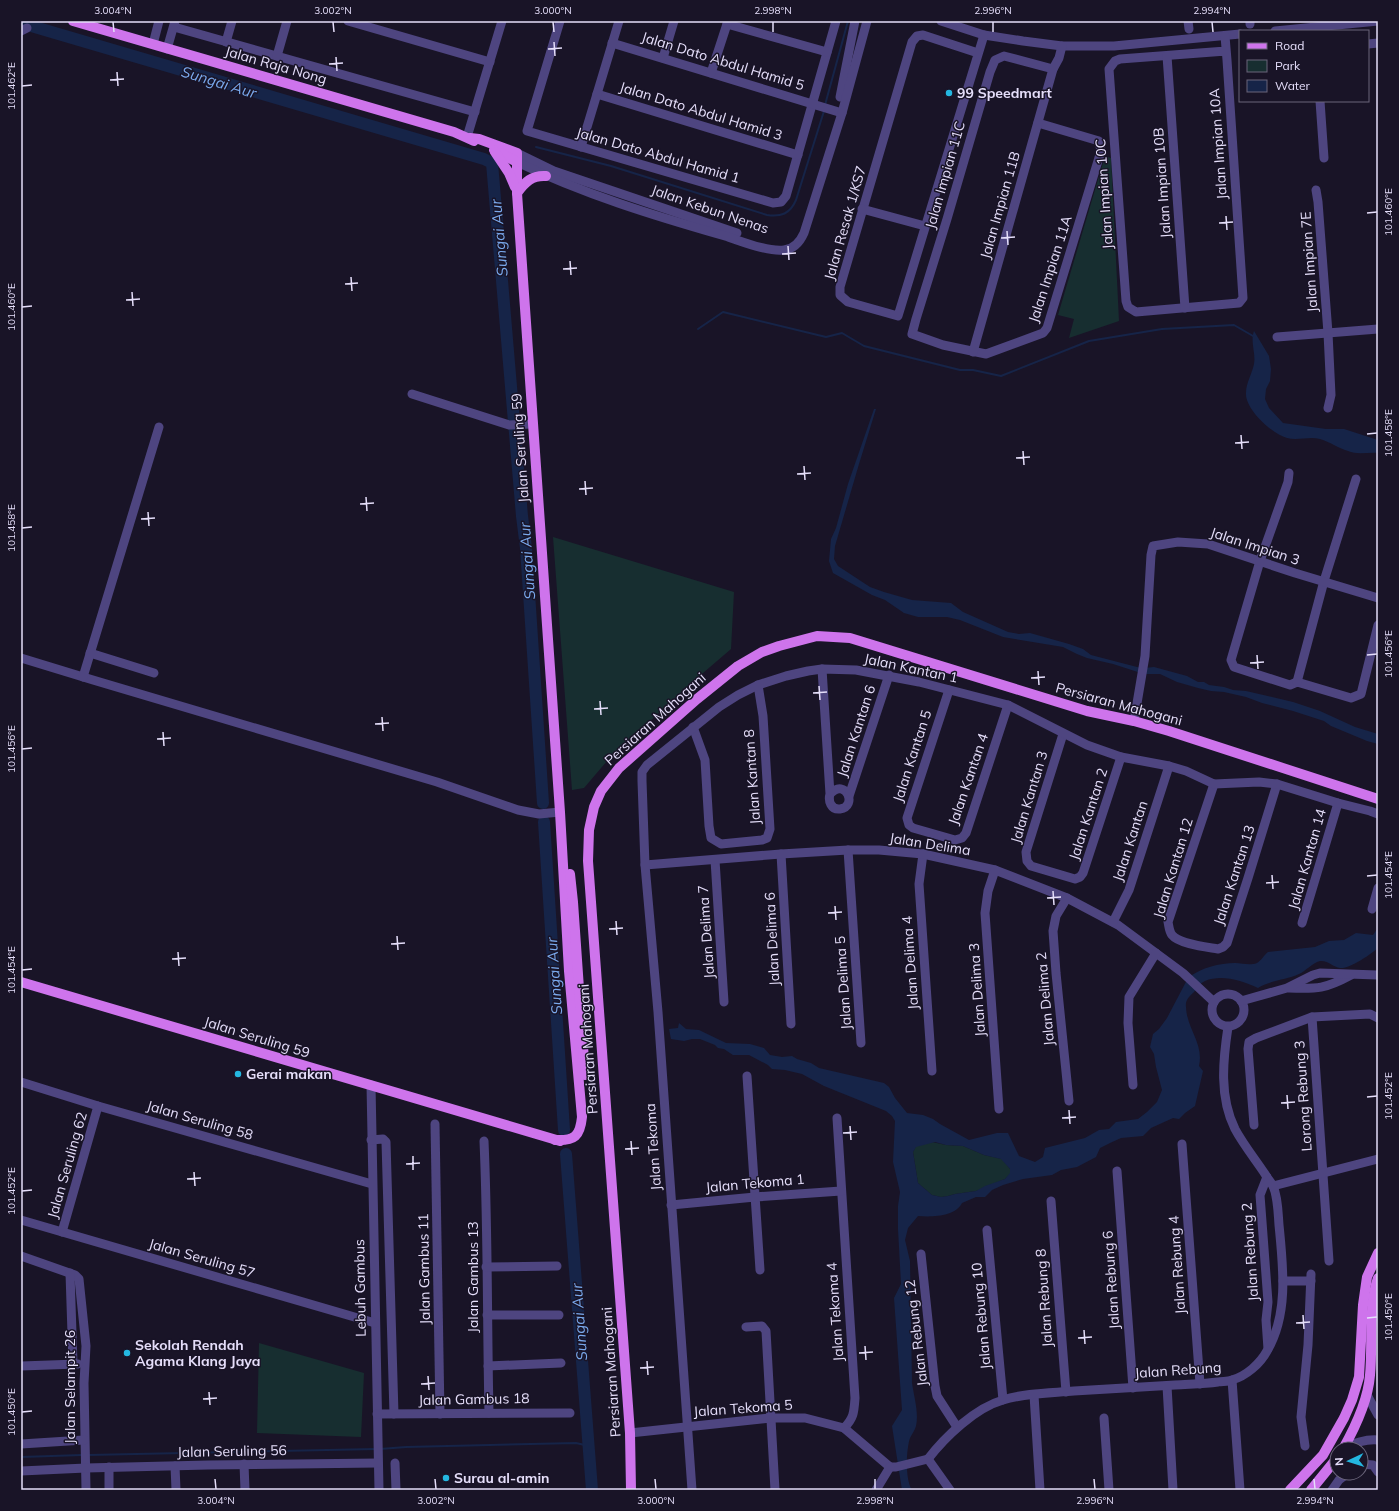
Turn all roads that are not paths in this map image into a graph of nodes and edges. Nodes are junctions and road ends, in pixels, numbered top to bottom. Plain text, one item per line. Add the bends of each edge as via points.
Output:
1 (73, 21) edge
2 (232, 21) edge
3 (287, 21) edge
4 (348, 21) edge
5 (502, 21) edge
6 (560, 21) edge
7 (619, 21) edge
8 (674, 21) edge
9 (836, 21) edge
10 (941, 21) edge
11 (1378, 21) edge
12 (156, 22) edge
13 (728, 22) edge
14 (868, 23) edge
15 (174, 24) edge
16 (855, 24) edge
17 (1286, 30) edge
18 (1239, 34) edge
19 (984, 35) junction
20 (1225, 36) junction
21 (226, 42) junction
22 (612, 43) junction
23 (153, 44) junction
24 (1060, 45) junction
25 (168, 49) junction
26 (1226, 51) junction
27 (827, 52) junction
28 (978, 54) junction
29 (277, 56) junction
30 (1167, 56) junction
31 (663, 58) junction
32 (490, 62) junction
33 (1054, 68) junction
34 (711, 73) junction
35 (597, 94) junction
36 (839, 101) junction
37 (1320, 102) edge
38 (813, 103) junction
39 (824, 107) junction
40 (475, 112) junction
41 (839, 112) junction
42 (833, 122) junction
43 (1038, 123) junction
44 (468, 137) junction
45 (581, 147) junction
46 (494, 150) junction
47 (798, 155) junction
48 (517, 157) junction
49 (1324, 158) dead end
50 (546, 176) junction
51 (1316, 190) dead end
52 (517, 192) junction
53 (862, 209) junction
54 (925, 226) junction
55 (711, 228) junction
56 (1185, 308) junction
57 (1378, 329) edge
58 (1328, 333) junction
59 (912, 334) joint
60 (1277, 336) dead end
61 (973, 352) junction
62 (412, 394) dead end
63 (1328, 408) dead end
64 (527, 424) junction
65 (159, 427) dead end
66 (1289, 473) dead end
67 (1356, 479) dead end
68 (1260, 562) junction
69 (1324, 581) junction
70 (1378, 598) edge
71 (1378, 626) edge
72 (90, 653) junction
73 (21, 658) edge
74 (822, 669) junction
75 (154, 673) dead end
76 (889, 675) junction
77 (83, 677) junction
78 (1297, 682) junction
79 (758, 685) junction
80 (949, 690) junction
81 (1008, 704) junction
82 (1134, 721) junction
83 (693, 727) junction
84 (1063, 734) junction
85 (1121, 757) junction
86 (1169, 766) junction
87 (642, 772) joint
88 (1214, 784) junction
89 (1277, 784) junction
90 (830, 794) junction
91 (849, 796) junction
92 (1378, 798) edge
93 (1338, 803) junction
94 (560, 812) junction
95 (1378, 814) edge
96 (937, 835) joint
97 (848, 850) junction
98 (781, 854) junction
99 (923, 854) junction
100 (715, 860) junction
101 (645, 865) junction
102 (995, 870) junction
103 (1055, 873) joint
104 (1378, 888) edge
105 (1067, 898) junction
106 (1372, 909) dead end
107 (1113, 922) junction
108 (1302, 923) dead end
109 (1196, 945) joint
110 (1156, 953) junction
111 (1351, 975) junction
112 (1378, 975) edge
113 (21, 982) edge
114 (1288, 988) junction
115 (1241, 1001) junction
116 (724, 1002) dead end
117 (1214, 1002) junction
118 (1312, 1017) junction
119 (1378, 1018) edge
120 (791, 1024) dead end
121 (1228, 1027) junction
122 (861, 1043) dead end
123 (932, 1071) dead end
124 (747, 1076) dead end
125 (21, 1082) edge
126 (371, 1085) junction
127 (1133, 1086) dead end
128 (1069, 1101) dead end
129 (98, 1106) junction
130 (999, 1109) dead end
131 (837, 1118) dead end
132 (435, 1124) dead end
133 (1254, 1125) dead end
134 (371, 1140) junction
135 (484, 1141) dead end
136 (1182, 1144) dead end
137 (1378, 1159) edge
138 (1118, 1170) dead end
139 (1322, 1173) junction
140 (1267, 1177) junction
141 (372, 1184) junction
142 (1273, 1186) junction
143 (841, 1191) junction
144 (755, 1196) junction
145 (1051, 1201) dead end
146 (671, 1204) junction
147 (21, 1220) edge
148 (988, 1230) dead end
149 (62, 1232) junction
150 (1378, 1253) edge
151 (921, 1254) dead end
152 (21, 1256) edge
153 (1329, 1261) dead end
154 (557, 1266) dead end
155 (486, 1267) junction
156 (760, 1270) dead end
157 (374, 1272) junction
158 (70, 1273) junction
159 (390, 1273) junction
160 (1378, 1278) edge
161 (1283, 1281) junction
162 (487, 1315) junction
163 (559, 1315) dead end
164 (375, 1323) junction
165 (746, 1327) dead end
166 (1268, 1351) junction
167 (561, 1363) dead end
168 (73, 1364) junction
169 (85, 1364) junction
170 (21, 1366) edge
171 (488, 1366) junction
172 (1232, 1380) junction
173 (1200, 1384) junction
174 (1167, 1386) junction
175 (1133, 1388) junction
176 (1066, 1392) junction
177 (1034, 1395) junction
178 (1367, 1395) junction
179 (1003, 1400) junction
180 (489, 1413) junction
181 (570, 1413) dead end
182 (377, 1414) junction
183 (394, 1414) junction
184 (440, 1414) junction
185 (1378, 1415) edge
186 (770, 1418) junction
187 (1104, 1418) dead end
188 (687, 1426) junction
189 (957, 1427) junction
190 (844, 1428) junction
191 (630, 1433) junction
192 (1378, 1440) edge
193 (1347, 1441) edge
194 (1360, 1441) edge
195 (21, 1444) edge
196 (84, 1444) junction
197 (1306, 1446) dead end
198 (378, 1458) junction
199 (924, 1461) junction
200 (395, 1462) dead end
201 (85, 1464) junction
202 (244, 1464) junction
203 (1369, 1464) edge
204 (176, 1466) junction
205 (109, 1467) junction
206 (893, 1467) junction
207 (1329, 1468) edge
208 (21, 1471) edge
209 (1378, 1472) edge
210 (1339, 1481) edge
211 (86, 1490) edge
212 (109, 1490) edge
213 (176, 1490) edge
214 (245, 1490) edge
215 (378, 1490) edge
216 (396, 1490) edge
217 (631, 1490) edge
218 (692, 1490) edge
219 (775, 1490) edge
220 (876, 1490) edge
221 (950, 1490) edge
222 (1040, 1490) edge
223 (1109, 1490) edge
224 (1173, 1490) edge
225 (1240, 1490) edge
226 (1290, 1490) edge
227 (1311, 1490) edge
228 (1332, 1490) edge

1 - 23 main road, Jalan Raja Nong
2 - 21 street
3 - 29 street
4 - 32 street
5 - 32 street
6 - 45 street, Jalan Dato Abdul Hamid 1 via 527,131
7 - 22 street
8 - 31 street
9 - 27 street
10 - 19 street
11 - 17 street
12 - 23 street
13 - 27 street
13 - 34 street
14 - 41 street, Jalan Kebun Nenas
15 - 21 street
15 - 25 street
16 - 36 street, Jalan Kebun Nenas
18 - 20 street
19 - 24 street
19 - 28 street, Jalan Resak 1/KS7
20 - 24 street via 1114,46
20 - 26 street, Jalan Impian 10A
21 - 29 street
22 - 31 street, Jalan Dato Abdul Hamid 5
22 - 35 street
23 - 25 main road, Jalan Raja Nong
24 - 33 street, Jalan Impian 11B via 1054,57
25 - 44 main road, Jalan Raja Nong
26 - 30 street
26 - 56 street, Jalan Impian 10A via 1243,298 1239,303
27 - 38 street
28 - 53 street, Jalan Resak 1/KS7 via 923,35 917,36 912,42
28 - 54 street, Jalan Resak 1/KS7
29 - 40 street
30 - 56 street, Jalan Impian 10B
30 - 56 street, Jalan Impian 10C via 1120,59 1109,69 1126,301 1128,307 1136,312
31 - 34 street, Jalan Dato Abdul Hamid 5
32 - 40 street
33 - 43 street, Jalan Impian 11B
33 - 59 street, Jalan Impian 11C via 1004,56 995,60
34 - 38 street, Jalan Dato Abdul Hamid 5
35 - 45 street
35 - 47 street, Jalan Dato Abdul Hamid 3
36 - 39 street via 832,106
36 - 41 street, Jalan Kebun Nenas
37 - 49 street
38 - 39 street, Jalan Dato Abdul Hamid 5
38 - 47 street
39 - 41 street, Jalan Dato Abdul Hamid 5
39 - 42 street via 830,111
40 - 44 street
41 - 42 street, Jalan Kebun Nenas
41 - 55 street, Jalan Kebun Nenas via 804,233 796,245 784,250 766,248
42 - 55 street, Jalan Kebun Nenas via 801,229 794,239 784,244 769,244
43 - 61 street, Jalan Impian 11B
43 - 61 street, Jalan Impian 11A via 1099,142 1102,151 1047,328 1043,334 986,354
44 - 46 main road, Jalan Raja Nong
44 - 48 main road, Jalan Raja Nong via 479,139
45 - 47 street, Jalan Dato Abdul Hamid 1 via 773,203 781,202 786,196
46 - 48 main road, Jalan Raja Nong
46 - 52 main road via 509,173
48 - 50 street, Jalan Kebun Nenas
48 - 52 main road, Jalan Seruling 59
48 - 55 street, Jalan Kebun Nenas
50 - 52 main road via 528,180
50 - 55 street, Jalan Kebun Nenas via 569,186
51 - 58 street, Jalan Impian 7E
52 - 64 main road, Jalan Seruling 59
53 - 54 street
53 - 54 street, Jalan Resak 1/KS7 via 840,295 848,302 898,316
57 - 58 street
58 - 60 street
58 - 63 street, Jalan Impian 7E via 1331,395
59 - 61 street, Jalan Impian 11A
62 - 64 street via 509,425
64 - 94 main road, Jalan Seruling 59
65 - 72 street
66 - 68 street
67 - 69 street
68 - 69 street, Jalan Impian 3
68 - 78 street via 1231,660 1234,667 1262,677 1290,685
68 - 82 street, Jalan Impian 3 via 1208,544 1178,542 1153,546 1150,555 1145,656
69 - 70 street, Jalan Impian 3
69 - 78 street
71 - 78 street via 1361,694 1351,698
72 - 75 street
72 - 77 street
73 - 77 street
74 - 76 street, Jalan Kantan 1 via 856,670
74 - 79 street, Jalan Kantan 1
74 - 90 street
76 - 80 street, Jalan Kantan 1
76 - 91 street, Jalan Kantan 6
77 - 94 street via 436,782 518,810 539,814
79 - 83 street, Jalan Kantan 1 via 719,707
79 - 83 street, Jalan Kantan 8 via 763,716 770,829 767,838 721,844 711,838 705,760
80 - 81 street, Jalan Kantan 1
80 - 96 street, Jalan Kantan 5 via 907,818 913,828
81 - 84 street, Jalan Kantan 1
81 - 96 street, Jalan Kantan 4 via 966,833 962,838 955,840
82 - 92 main road, Persiaran Mahogani
82 - 191 main road, Persiaran Mahogani via 1087,711 850,638 817,636 762,652 738,666 619,768 601,791 589,830 588,861
83 - 87 street, Jalan Kantan 1
84 - 85 street, Jalan Kantan 1
84 - 103 street, Jalan Kantan 3 via 1026,852 1027,861 1031,866
85 - 86 street, Jalan Kantan 1
85 - 103 street, Jalan Kantan 2 via 1083,873 1075,879
86 - 88 street, Jalan Kantan 1
86 - 107 street, Jalan Kantan via 1129,890
87 - 101 street, Jalan Tekoma
88 - 89 street
88 - 109 street, Jalan Kantan 12 via 1168,922 1172,935
89 - 93 street
89 - 109 street, Jalan Kantan 13 via 1227,943 1218,949
90 - 91 street via 834,790 843,789
90 - 91 street via 830,804 838,809 847,806
93 - 95 street
93 - 108 street, Jalan Kantan 14
94 - 126 main road, Jalan Seruling 59 via 574,902 588,1119 582,1139 575,1142 555,1140
97 - 98 street, Jalan Delima
97 - 99 street, Jalan Delima
97 - 122 street, Jalan Delima 5
98 - 100 street, Jalan Delima
98 - 120 street, Jalan Delima 6
99 - 102 street, Jalan Delima
99 - 123 street, Jalan Delima 4 via 919,884
100 - 101 street, Jalan Delima
100 - 116 street, Jalan Delima 7
101 - 146 street, Jalan Tekoma
102 - 105 street, Jalan Delima
102 - 130 street, Jalan Delima 3 via 988,891 985,913
104 - 106 street
105 - 107 street, Jalan Delima
105 - 128 street, Jalan Delima 2 via 1056,916 1053,930
107 - 110 street, Jalan Delima
110 - 117 street, Jalan Delima via 1184,973
110 - 127 street via 1129,997 1128,1023
111 - 112 street
111 - 114 street via 1336,983 1315,989
111 - 114 street via 1312,975
113 - 126 main road, Jalan Seruling 59
114 - 115 street
115 - 117 street via 1227,994
115 - 121 street via 1243,1016 1237,1024
117 - 121 street via 1214,1018 1217,1023
118 - 119 street via 1370,1014
118 - 133 street via 1250,1042 1248,1050
118 - 139 street, Lorong Rebung 3
121 - 140 street, Jalan Rebung via 1223,1070 1228,1112
124 - 144 street
125 - 129 street, Jalan Seruling 58
126 - 134 street, Lebuh Gambus
129 - 141 street, Jalan Seruling 58
129 - 149 street, Jalan Seruling 62
131 - 143 street, Jalan Tekoma 4
132 - 184 street, Jalan Gambus 11
134 - 141 street, Lebuh Gambus
134 - 159 street via 386,1142
135 - 155 street, Jalan Gambus 13
136 - 173 street, Jalan Rebung 4
137 - 139 street
138 - 175 street, Jalan Rebung 6
139 - 142 street
139 - 153 street, Lorong Rebung 3
140 - 142 street, Jalan Rebung
140 - 166 street, Jalan Rebung 2 via 1260,1195 1268,1302
141 - 157 street, Lebuh Gambus
142 - 161 street, Jalan Rebung via 1278,1212
143 - 144 street, Jalan Tekoma 1
143 - 190 street, Jalan Tekoma 4 via 855,1398 851,1421
144 - 146 street, Jalan Tekoma 1
144 - 156 street
145 - 176 street, Jalan Rebung 8
146 - 188 street, Jalan Tekoma
147 - 149 street, Jalan Seruling 57
148 - 179 street, Jalan Rebung 10
149 - 164 street, Jalan Seruling 57
150 - 226 main road via 1367,1277 1359,1377 1352,1400 1323,1455
151 - 189 street, Jalan Rebung 12 via 935,1386 938,1396
152 - 158 street
154 - 155 street
155 - 162 street, Jalan Gambus 13
157 - 159 street
157 - 164 street, Lebuh Gambus
158 - 168 street, Jalan Selampit 26
158 - 169 street, Jalan Selampit 26 via 79,1279 80,1285 86,1346
159 - 183 street
160 - 178 main road via 1374,1294
161 - 166 street, Jalan Rebung via 1281,1312
161 - 197 street via 1311,1277 1301,1416
162 - 163 street
162 - 171 street, Jalan Gambus 13
164 - 182 street, Lebuh Gambus
165 - 186 street via 762,1326 766,1331
166 - 172 street, Jalan Rebung via 1253,1369
167 - 171 street
168 - 169 street
168 - 170 street
169 - 196 street, Jalan Selampit 26
171 - 180 street, Jalan Gambus 13
172 - 173 street, Jalan Rebung
172 - 225 street
173 - 174 street, Jalan Rebung
174 - 175 street, Jalan Rebung
174 - 224 street
175 - 176 street, Jalan Rebung
176 - 177 street, Jalan Rebung
177 - 179 street, Jalan Rebung
177 - 222 street
178 - 185 street
178 - 193 main road
179 - 189 street, Jalan Rebung
180 - 181 street, Jalan Gambus 18
180 - 184 street, Jalan Gambus 18
182 - 183 street, Jalan Gambus 18
182 - 198 street, Lebuh Gambus
183 - 184 street, Jalan Gambus 18
186 - 188 street, Jalan Tekoma 5
186 - 190 street, Jalan Tekoma 5 via 805,1418
186 - 219 street
187 - 223 street
188 - 191 street, Jalan Tekoma 5
188 - 218 street, Jalan Tekoma
189 - 199 street, Jalan Rebung
190 - 206 street, Jalan Tekoma 5
191 - 217 main road, Persiaran Mahogani
192 - 194 street
195 - 196 street
196 - 201 street, Jalan Selampit 26
198 - 202 street, Jalan Seruling 56
198 - 215 street, Lebuh Gambus
199 - 206 street
199 - 221 street
200 - 216 street
201 - 205 street, Jalan Seruling 56
201 - 208 street, Jalan Seruling 56 via 48,1471
201 - 211 street, Jalan Selampit 26
202 - 204 street, Jalan Seruling 56
202 - 214 street
203 - 209 street
204 - 205 street, Jalan Seruling 56
204 - 213 street
205 - 212 street
206 - 220 street
207 - 227 main road
210 - 228 street

